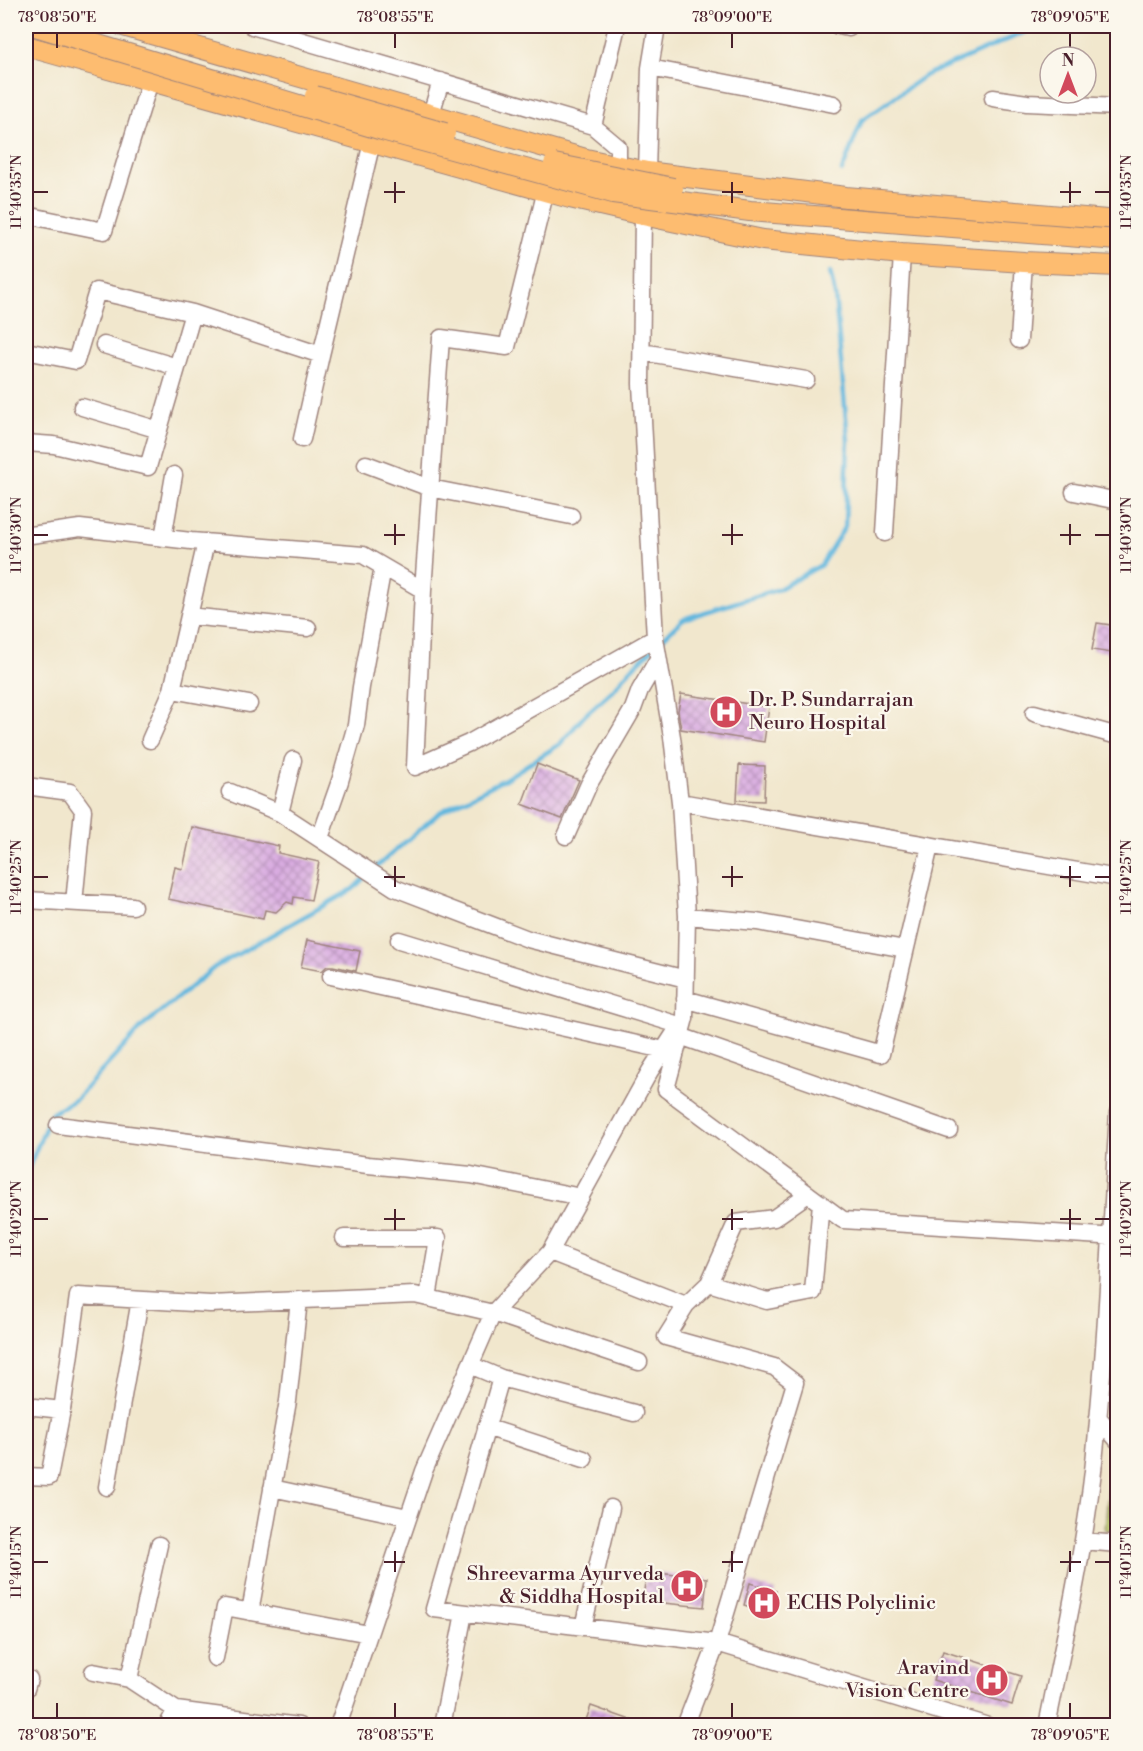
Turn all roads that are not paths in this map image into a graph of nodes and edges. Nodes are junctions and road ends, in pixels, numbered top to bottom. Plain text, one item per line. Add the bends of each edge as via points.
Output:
1 (35, 26) edge
2 (67, 26) edge
3 (123, 26) edge
4 (252, 26) edge
5 (617, 26) edge
6 (657, 26) edge
7 (26, 46) edge
8 (650, 68) junction
9 (150, 81) junction
10 (441, 81) junction
11 (993, 98) dead end
12 (834, 104) dead end
13 (1118, 107) edge
14 (431, 114) junction
15 (593, 126) junction
16 (372, 142) junction
17 (618, 167) junction
18 (647, 172) junction
19 (546, 190) junction
20 (26, 215) edge
21 (644, 215) junction
22 (1118, 221) edge
23 (1118, 229) edge
24 (1118, 240) edge
25 (902, 254) junction
26 (1024, 262) junction
27 (1118, 266) edge
28 (193, 313) junction
29 (1020, 340) dead end
30 (104, 345) dead end
31 (26, 351) edge
32 (642, 352) junction
33 (321, 355) junction
34 (177, 367) junction
35 (806, 380) dead end
36 (82, 407) dead end
37 (159, 430) junction
38 (302, 439) dead end
39 (26, 443) edge
40 (366, 464) dead end
41 (174, 475) dead end
42 (430, 488) junction
43 (1074, 492) dead end
44 (1118, 501) edge
45 (571, 516) dead end
46 (885, 533) dead end
47 (26, 534) edge
48 (163, 538) junction
49 (206, 542) junction
50 (383, 567) junction
51 (423, 590) junction
52 (189, 616) junction
53 (308, 628) dead end
54 (657, 647) junction
55 (172, 690) junction
56 (249, 704) dead end
57 (1034, 713) dead end
58 (1118, 736) edge
59 (150, 740) dead end
60 (293, 760) dead end
61 (26, 786) edge
62 (230, 792) dead end
63 (680, 802) junction
64 (280, 813) junction
65 (566, 836) dead end
66 (321, 838) junction
67 (930, 846) junction
68 (1118, 878) edge
69 (26, 900) edge
70 (74, 903) junction
71 (133, 906) dead end
72 (687, 916) junction
73 (399, 940) dead end
74 (905, 949) junction
75 (331, 976) dead end
76 (686, 979) junction
77 (685, 999) junction
78 (681, 1026) junction
79 (664, 1050) junction
80 (1118, 1112) edge
81 (57, 1125) dead end
82 (949, 1130) dead end
83 (580, 1197) junction
84 (815, 1199) junction
85 (1114, 1237) edge
86 (344, 1238) dead end
87 (550, 1252) junction
88 (709, 1283) junction
89 (428, 1298) junction
90 (140, 1300) junction
91 (299, 1300) junction
92 (686, 1305) junction
93 (493, 1313) junction
94 (639, 1362) dead end
95 (470, 1365) junction
96 (501, 1378) junction
97 (26, 1406) edge
98 (62, 1410) junction
99 (634, 1413) dead end
100 (1098, 1417) junction
101 (486, 1427) junction
102 (1118, 1442) edge
103 (584, 1459) dead end
104 (26, 1476) edge
105 (107, 1486) dead end
106 (272, 1488) junction
107 (611, 1509) dead end
108 (408, 1517) junction
109 (1083, 1541) junction
110 (1118, 1544) edge
111 (159, 1545) dead end
112 (250, 1612) junction
113 (464, 1612) junction
114 (583, 1627) junction
115 (369, 1634) junction
116 (717, 1643) junction
117 (215, 1658) dead end
118 (93, 1672) dead end
119 (129, 1679) junction
120 (176, 1710) junction
121 (166, 1725) edge
122 (299, 1725) edge
123 (338, 1725) edge
124 (442, 1725) edge
125 (686, 1725) edge
126 (987, 1725) edge
127 (1047, 1725) edge

1 - 24 main road, bridge via 382,130 613,193 750,212
2 - 23 main road, bridge via 550,163 658,186 902,216
3 - 14 main road
4 - 10 street
5 - 15 street
6 - 8 street
7 - 9 main road
8 - 12 street
8 - 18 street
9 - 16 main road
9 - 20 street via 104,231
10 - 14 street
10 - 15 street
11 - 13 street
14 - 17 main road
15 - 17 street via 618,147
16 - 19 main road
16 - 33 street
17 - 18 main road
18 - 21 main road
18 - 22 main road via 846,197
19 - 21 main road
19 - 42 street via 507,347 441,338
21 - 25 main road via 763,240
21 - 32 street
25 - 26 main road
25 - 46 street
26 - 27 main road
26 - 29 street
28 - 31 street via 97,291 75,361
28 - 33 street
28 - 34 street
30 - 34 street
32 - 35 street
32 - 54 street
33 - 38 street
34 - 37 street
36 - 37 street
37 - 39 street via 148,467 54,445
40 - 42 street
41 - 48 street
42 - 45 street
42 - 51 street
43 - 44 street
47 - 48 street via 80,528
48 - 49 street
49 - 50 street via 363,555
49 - 52 street
50 - 51 street
50 - 66 street via 356,725
51 - 54 street via 415,766
52 - 53 street
52 - 55 street
54 - 63 street
54 - 65 street via 633,709 597,767
55 - 56 street
55 - 59 street
57 - 58 street
60 - 64 street
61 - 70 street via 70,792 83,810
62 - 64 street
63 - 67 street
63 - 72 street
64 - 66 street
66 - 76 street via 395,888 528,939
67 - 68 street
67 - 74 street
69 - 70 street
70 - 71 street
72 - 74 street via 757,922
72 - 76 street
73 - 78 street
74 - 77 street via 881,1054
75 - 79 street
76 - 77 street
77 - 78 street
78 - 79 street
78 - 82 street
78 - 84 street via 666,1089
79 - 83 street
80 - 85 street
81 - 83 street via 471,1175
83 - 87 street
84 - 85 street via 843,1220
84 - 88 street via 774,1218 736,1223
84 - 88 street via 813,1292 767,1301
85 - 100 street
86 - 89 street via 438,1238
87 - 92 street
87 - 93 street
88 - 92 street
89 - 91 street via 415,1295
89 - 93 street
90 - 91 street via 210,1304
90 - 98 street via 78,1296
90 - 105 street
91 - 106 street via 288,1401
92 - 116 street via 666,1337 774,1367 795,1383
93 - 94 street
93 - 95 street
95 - 96 street
95 - 108 street
96 - 99 street
96 - 101 street
97 - 98 street
98 - 104 street via 49,1478
100 - 102 street
100 - 109 street
101 - 103 street
101 - 113 street via 434,1609
106 - 108 street
106 - 112 street
107 - 114 street
108 - 115 street
109 - 110 street
109 - 127 street
111 - 119 street
112 - 115 street
112 - 117 street via 225,1607
113 - 114 street
113 - 124 street
114 - 116 street
115 - 123 street
116 - 125 street
116 - 126 street
118 - 119 street
119 - 120 street
120 - 121 street
120 - 122 street

